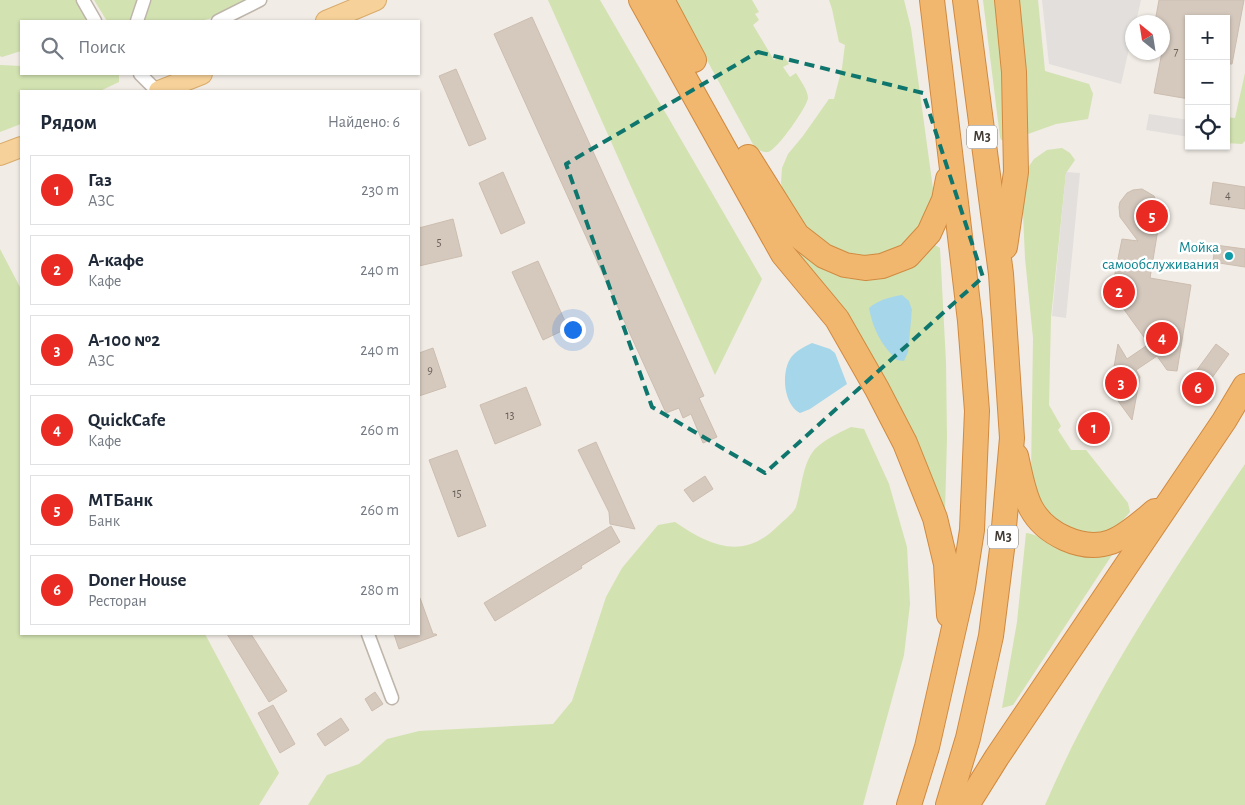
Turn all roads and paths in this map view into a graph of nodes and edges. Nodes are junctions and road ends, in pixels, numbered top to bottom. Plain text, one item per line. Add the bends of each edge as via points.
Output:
1 (83, 0) edge
2 (144, 0) edge
3 (260, 0) edge
4 (376, 0) edge
5 (641, 0) edge
6 (662, 0) edge
7 (915, 0) edge
8 (932, 0) edge
9 (965, 0) edge
10 (1007, 0) edge
11 (94, 20) edge
12 (137, 20) edge
13 (220, 20) edge
14 (328, 20) edge
15 (141, 75) edge
16 (199, 75) edge
17 (941, 83) junction
18 (157, 90) edge
19 (161, 90) edge
20 (20, 147) edge
21 (0, 155) edge
22 (950, 164) junction
23 (1001, 274) junction
24 (1245, 386) edge
25 (1012, 438) junction
26 (1174, 494) junction
27 (368, 635) edge
28 (950, 650) junction
29 (392, 698) dead end
30 (910, 805) edge
31 (948, 805) edge
32 (967, 805) edge

1 - 11 street
2 - 12 street
3 - 13 street
4 - 14 main road
5 - 28 highway via 783,254 837,320 905,443 935,518 946,564
6 - 22 highway via 759,177 797,235 824,256 845,265 865,268 882,266 908,256 929,233 944,200
7 - 17 highway
8 - 17 highway, М3
9 - 23 highway, М3
10 - 23 highway via 1014,72 1016,172
15 - 18 street
16 - 19 main road
17 - 22 highway, М3
20 - 21 main road
22 - 28 highway, М3 via 970,322 977,411 972,530
23 - 25 highway, М3
24 - 26 highway
25 - 26 highway via 1030,508 1041,523 1072,541 1111,542
25 - 31 highway, М3 via 991,636 968,738
26 - 32 highway
27 - 29 street
28 - 30 highway, М3

